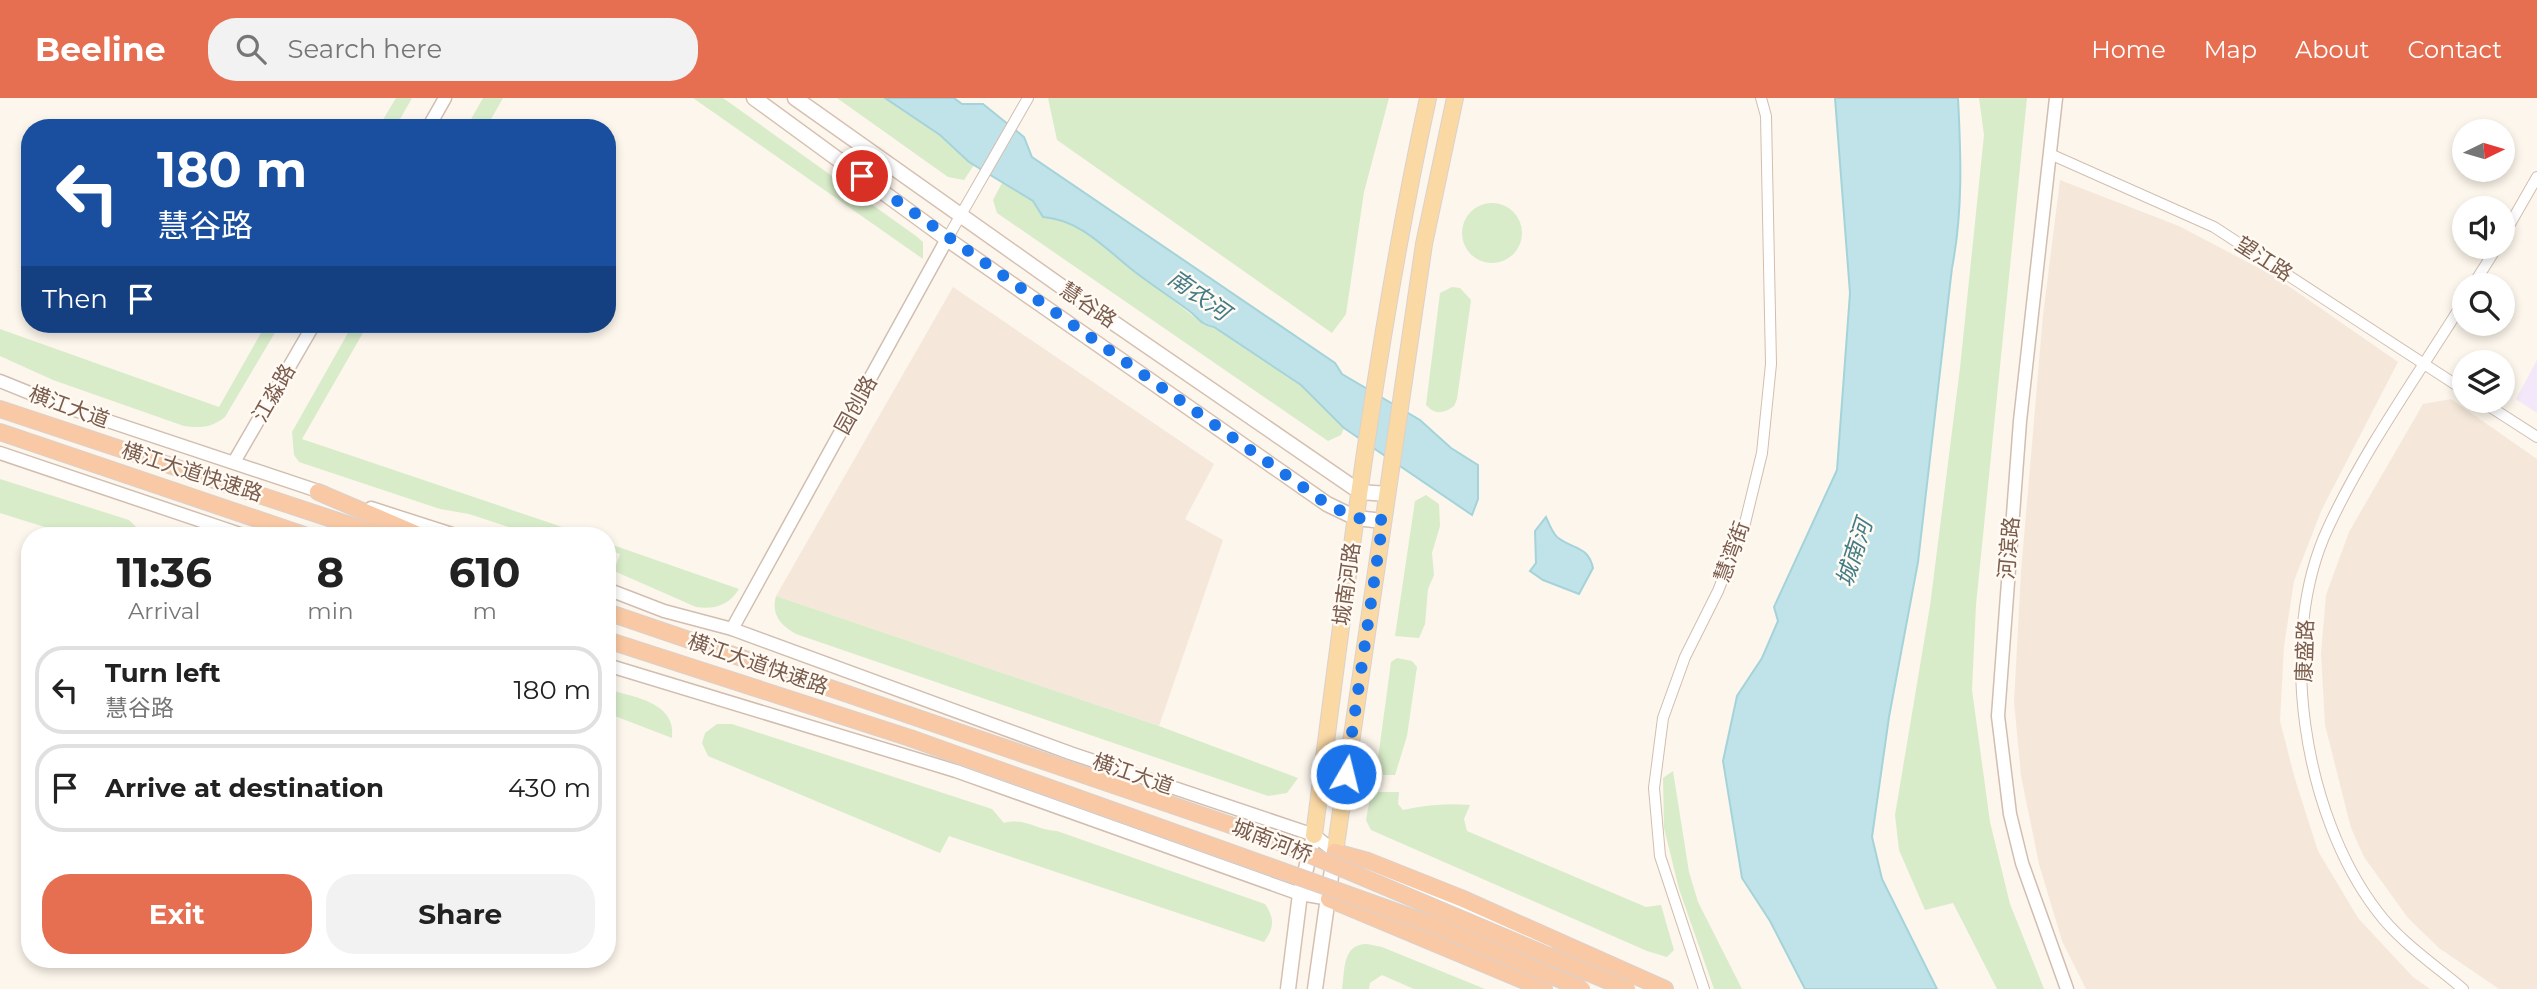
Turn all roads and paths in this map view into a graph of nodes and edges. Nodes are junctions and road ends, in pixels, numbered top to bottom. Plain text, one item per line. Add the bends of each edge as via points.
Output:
1 (445, 98) edge
2 (754, 98) edge
3 (796, 98) edge
4 (1028, 98) edge
5 (1428, 98) edge
6 (1455, 98) edge
7 (1761, 98) edge
8 (2056, 98) edge
9 (433, 119) edge
10 (2050, 154) junction
11 (2537, 177) edge
12 (2515, 215) edge
13 (960, 216) junction
14 (947, 239) junction
15 (2452, 320) edge
16 (309, 333) edge
17 (2424, 365) junction
18 (0, 381) edge
19 (2452, 382) edge
20 (0, 409) edge
21 (2500, 413) edge
22 (0, 432) edge
23 (2537, 437) edge
24 (0, 453) edge
25 (234, 462) junction
26 (318, 492) junction
27 (1360, 492) junction
28 (1387, 494) junction
29 (1356, 518) junction
30 (1383, 520) junction
31 (219, 527) edge
32 (280, 527) edge
33 (356, 527) edge
34 (400, 527) edge
35 (429, 527) edge
36 (616, 592) edge
37 (616, 615) edge
38 (733, 629) junction
39 (616, 643) edge
40 (616, 668) edge
41 (909, 715) joint
42 (910, 738) joint
43 (1314, 835) junction
44 (1335, 852) junction
45 (1300, 894) junction
46 (1329, 899) junction
47 (1288, 989) edge
48 (1315, 989) edge
49 (1544, 989) edge
50 (1563, 989) edge
51 (1582, 989) edge
52 (1627, 989) edge
53 (1646, 989) edge
54 (1665, 989) edge
55 (1704, 989) edge
56 (2067, 989) edge
57 (2463, 989) edge

1 - 9 street
2 - 14 main road, 慧谷路
3 - 13 main road, 慧谷路
4 - 13 street, 园创路
5 - 27 main road, 城南河路
6 - 28 main road, 城南河路 via 1430,207
7 - 55 street, 慧湾街 via 1768,154 1771,364 1762,453 1745,523 1663,718 1654,788 1660,856
8 - 10 street, 河滨路
10 - 17 street, 望江路 via 2214,227
10 - 56 street, 河滨路 via 2017,462 1998,716 2010,814 2022,863
11 - 12 street
13 - 14 street, 园创路
13 - 27 main road, 慧谷路
14 - 29 main road, 慧谷路 via 1327,504
14 - 38 street, 园创路
15 - 17 street, 康盛路
16 - 25 street, 江淼路
17 - 19 street, 望江路
17 - 57 street, 康盛路 via 2327,530 2309,588 2302,649 2304,715 2316,781 2337,844 2377,912
18 - 25 street, 横江大道
20 - 33 highway, 横江大道快速路
21 - 23 street
22 - 32 highway, 横江大道快速路
24 - 31 street
25 - 26 street, 横江大道
26 - 34 highway
26 - 35 street, 横江大道
27 - 28 main road
27 - 29 main road, 城南河路
28 - 30 main road, 城南河路
29 - 30 main road, 慧谷路
29 - 43 main road, 城南河路
30 - 44 main road, 城南河路
36 - 38 street, 横江大道
37 - 41 highway, 横江大道快速路
38 - 43 street, 横江大道 via 998,728
39 - 42 highway, 横江大道快速路
40 - 45 street via 956,771
41 - 52 highway, 城南河桥, bridge via 1277,841
42 - 51 highway, 城南河桥, bridge via 1436,926
43 - 44 street, 横江大道
43 - 45 main road, 城南河路
44 - 46 main road, 城南河路
44 - 53 street, 横江大道 via 1366,870
44 - 54 highway via 1404,875
45 - 46 street
45 - 47 main road, 城南河路
46 - 48 main road, 城南河路
46 - 49 highway
46 - 50 street via 1390,917

